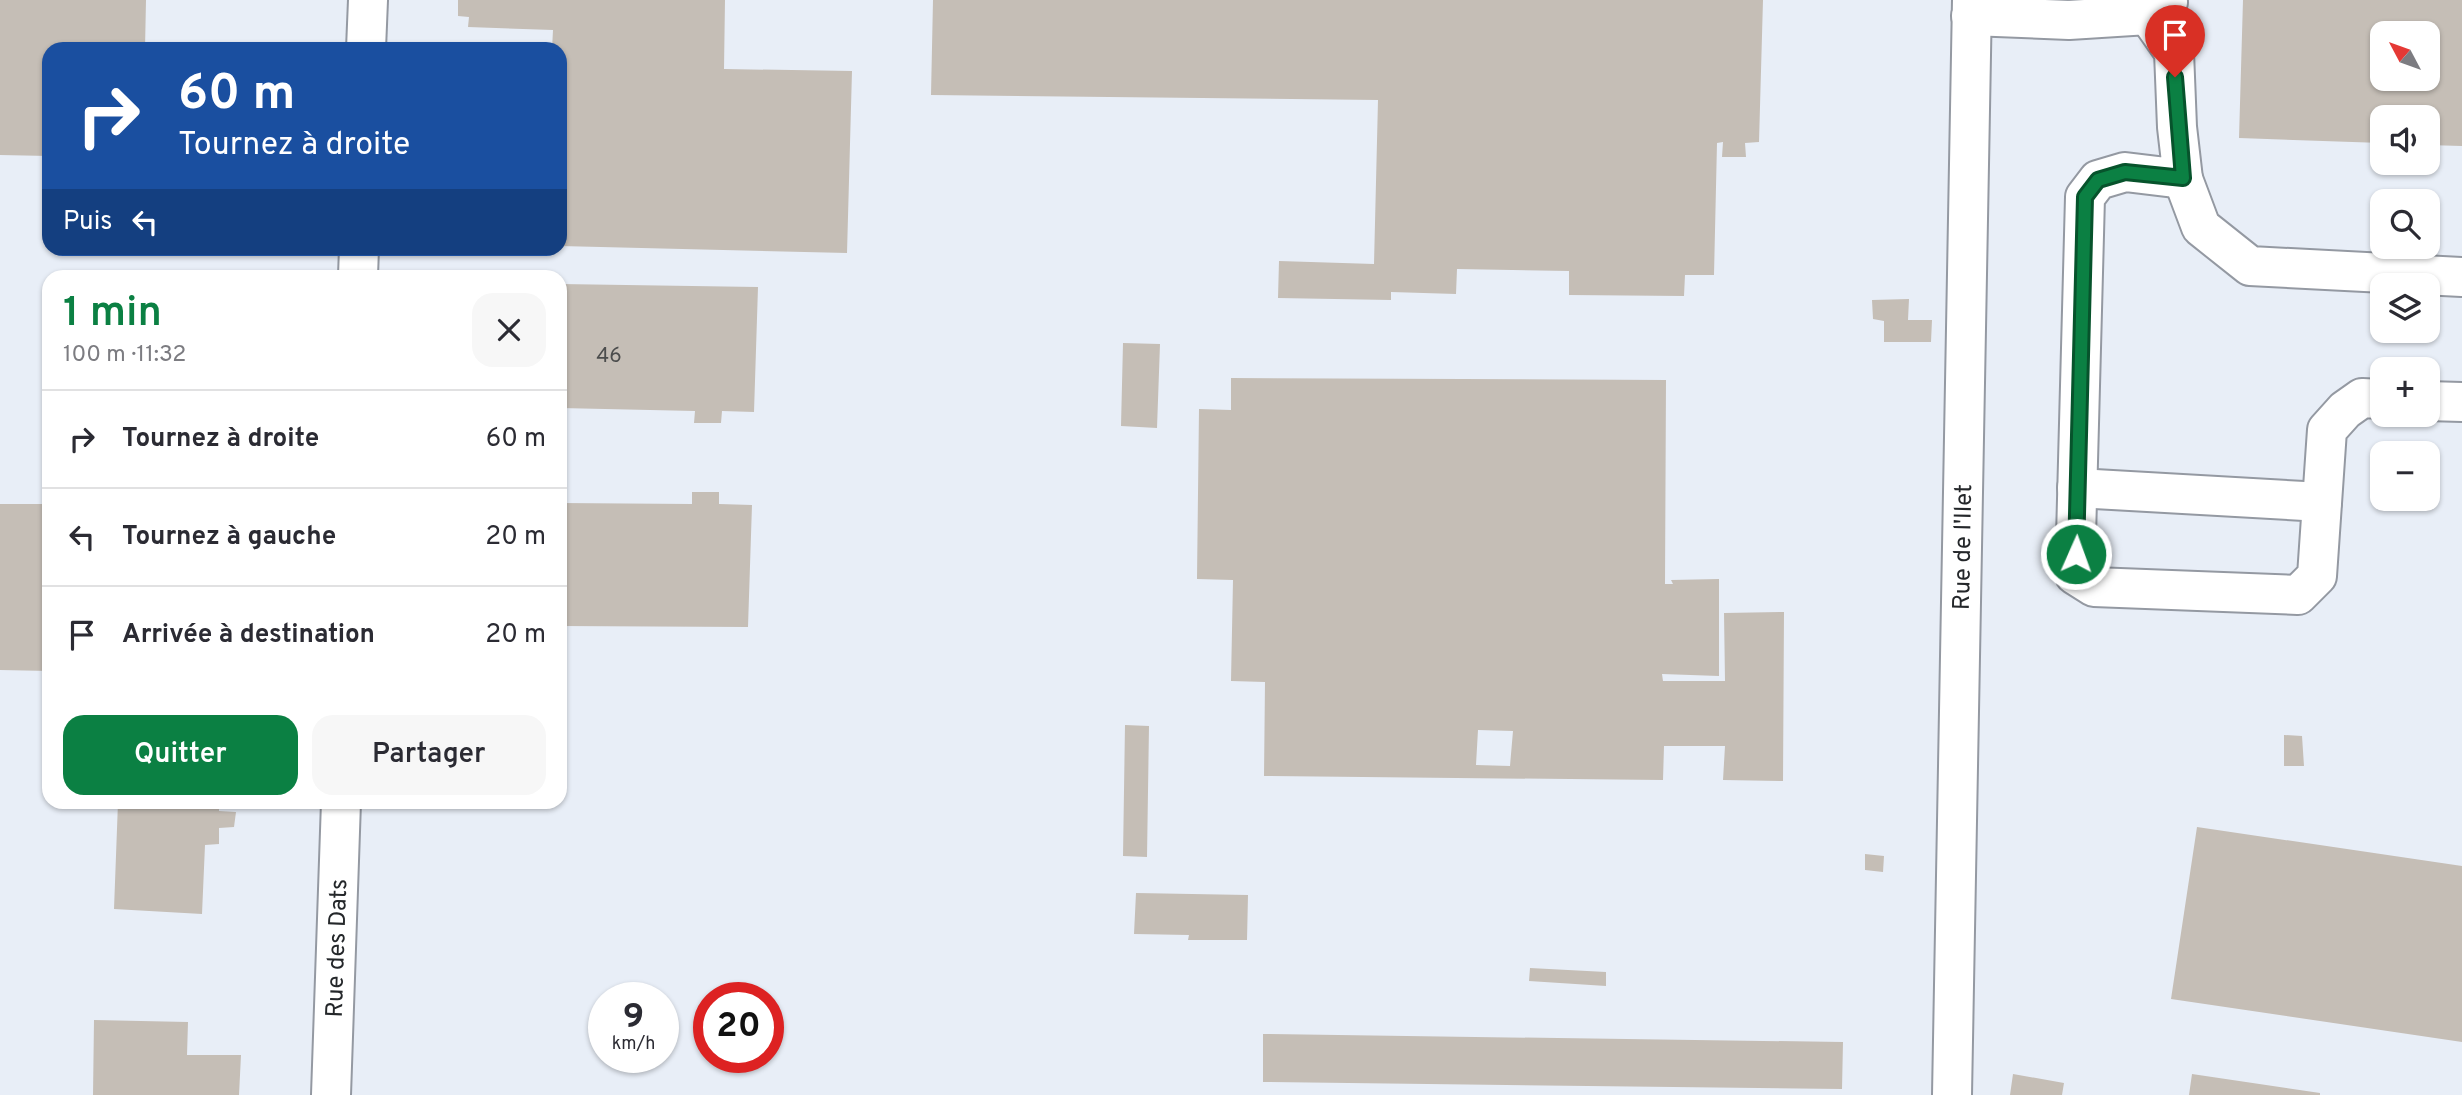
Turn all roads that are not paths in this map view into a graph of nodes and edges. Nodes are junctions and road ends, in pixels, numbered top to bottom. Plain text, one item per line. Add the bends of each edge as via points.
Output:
1 (368, 0) edge
2 (1972, 8) edge
3 (2159, 8) edge
4 (366, 42) edge
5 (2183, 178) junction
6 (2462, 277) edge
7 (2370, 398) edge
8 (2440, 401) edge
9 (2462, 402) edge
10 (2077, 488) junction
11 (2322, 502) junction
12 (341, 809) edge
13 (331, 1095) edge
14 (1952, 1095) edge

1 - 4 street
2 - 3 street via 2069,20
2 - 14 street, Rue de l'Ilet
3 - 5 street via 2174,52
5 - 6 street via 2201,227 2250,266
5 - 10 street via 2125,172 2098,180 2085,197
7 - 11 street via 2362,398 2345,410 2328,430
8 - 9 street
10 - 11 street
10 - 11 street via 2075,575 2094,587 2298,595 2317,576
12 - 13 street, Rue des Dats

